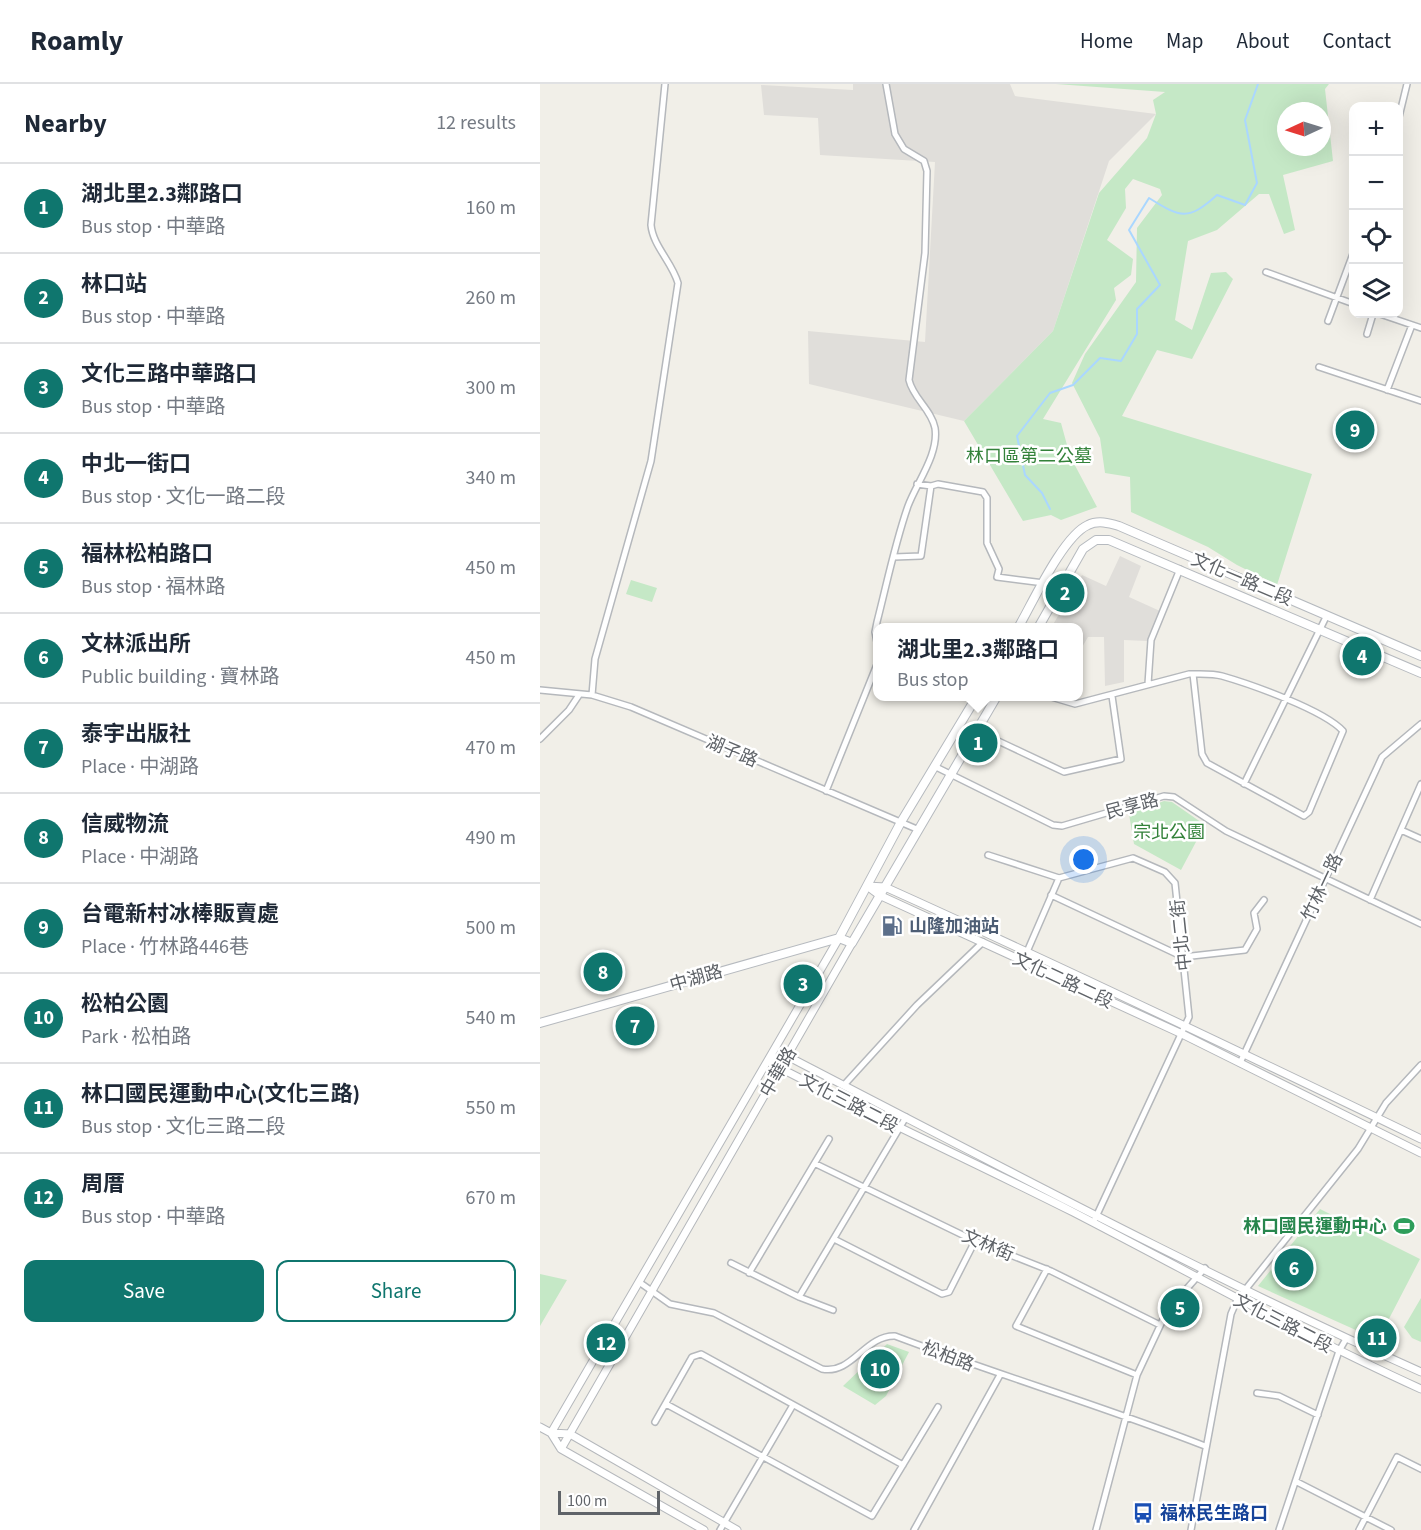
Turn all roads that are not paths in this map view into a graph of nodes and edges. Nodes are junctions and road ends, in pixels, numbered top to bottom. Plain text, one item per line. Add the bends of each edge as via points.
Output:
1 (665, 84) edge
2 (886, 84) edge
3 (1407, 84) edge
4 (1403, 102) edge
5 (1349, 262) edge
6 (1266, 272) dead end
7 (1336, 298) junction
8 (1349, 303) edge
9 (1372, 318) edge
10 (1392, 318) edge
11 (1328, 321) dead end
12 (1412, 325) junction
13 (1421, 328) edge
14 (1367, 334) dead end
15 (1319, 367) dead end
16 (1387, 390) junction
17 (1421, 401) edge
18 (917, 484) junction
19 (931, 486) junction
20 (894, 557) junction
21 (1180, 569) junction
22 (1044, 583) junction
23 (1327, 615) junction
24 (877, 623) edge
25 (1020, 623) edge
26 (1040, 623) edge
27 (1321, 629) junction
28 (1421, 656) edge
29 (1421, 673) edge
30 (873, 674) edge
31 (1193, 674) junction
32 (1148, 684) junction
33 (540, 690) edge
34 (579, 695) junction
35 (592, 695) junction
36 (1112, 696) junction
37 (1287, 699) junction
38 (975, 701) edge
39 (994, 701) edge
40 (1064, 701) edge
41 (1421, 724) edge
42 (976, 731) junction
43 (540, 739) edge
44 (936, 766) junction
45 (950, 775) junction
46 (1245, 784) junction
47 (1421, 784) edge
48 (826, 791) junction
49 (901, 822) junction
50 (919, 830) junction
51 (1401, 830) junction
52 (1421, 839) edge
53 (988, 855) dead end
54 (1059, 878) junction
55 (1326, 879) junction
56 (867, 886) junction
57 (885, 887) junction
58 (879, 895) junction
59 (1051, 895) junction
60 (1264, 900) dead end
61 (1370, 900) junction
62 (1421, 924) edge
63 (839, 938) junction
64 (983, 942) junction
65 (852, 943) junction
66 (1028, 951) junction
67 (1183, 957) junction
68 (1023, 961) junction
69 (540, 1023) edge
70 (1186, 1025) junction
71 (1182, 1034) junction
72 (1244, 1052) junction
73 (787, 1056) junction
74 (769, 1059) junction
75 (1240, 1063) junction
76 (1421, 1065) edge
77 (780, 1068) junction
78 (844, 1085) junction
79 (906, 1117) junction
80 (1378, 1119) junction
81 (900, 1129) junction
82 (1372, 1129) junction
83 (829, 1138) dead end
84 (1421, 1139) edge
85 (1421, 1153) edge
86 (816, 1164) junction
87 (867, 1186) junction
88 (1097, 1215) junction
89 (1093, 1223) junction
90 (834, 1239) junction
91 (975, 1240) junction
92 (731, 1263) dead end
93 (1205, 1268) junction
94 (1047, 1269) junction
95 (749, 1273) junction
96 (1197, 1278) junction
97 (639, 1282) junction
98 (1247, 1289) junction
99 (652, 1292) junction
100 (799, 1297) junction
101 (1237, 1300) junction
102 (833, 1310) dead end
103 (1160, 1325) junction
104 (1346, 1339) junction
105 (1339, 1351) junction
106 (1421, 1372) edge
107 (1137, 1375) junction
108 (1000, 1376) junction
109 (1421, 1389) edge
110 (1257, 1393) dead end
111 (666, 1404) junction
112 (793, 1405) junction
113 (938, 1407) dead end
114 (1318, 1415) junction
115 (1128, 1416) junction
116 (655, 1422) dead end
117 (540, 1427) edge
118 (551, 1433) junction
119 (570, 1434) junction
120 (1205, 1446) junction
121 (561, 1449) junction
122 (762, 1458) junction
123 (903, 1465) junction
124 (1421, 1469) edge
125 (1297, 1482) junction
126 (1366, 1517) junction
127 (724, 1523) junction
128 (704, 1530) edge
129 (720, 1530) edge
130 (737, 1530) edge
131 (914, 1530) edge
132 (1096, 1530) edge
133 (1191, 1530) edge
134 (1279, 1530) edge
135 (1359, 1530) edge
136 (1391, 1530) edge

1 - 35 street via 651,225 678,283 651,461 595,659
2 - 18 street via 895,134 904,149 924,162 927,171 925,253 909,380 911,390 932,416 935,430 924,474
3 - 4 street
5 - 7 street
6 - 7 street
7 - 8 street
7 - 11 street
9 - 14 street
10 - 12 street
12 - 13 street
12 - 16 street
15 - 16 street
16 - 17 street
18 - 19 street
18 - 20 street
19 - 20 street via 921,556
19 - 22 street via 982,492 987,498 987,543 999,569 997,577
20 - 24 street
21 - 26 main road, 文化一路二段 via 1109,540 1095,540 1083,549
21 - 27 main road, 文化一路二段
21 - 32 street via 1151,640
22 - 23 main road, 文化一路二段 via 1066,543 1088,525 1104,522
22 - 25 main road
23 - 27 street
23 - 28 main road, 文化一路二段
27 - 29 main road, 文化一路二段
27 - 37 street
30 - 48 street
31 - 32 street
31 - 37 street via 1220,675
31 - 46 street via 1202,754 1207,763
32 - 36 street
33 - 34 street, 湖子路
34 - 35 street, 湖子路
34 - 43 street
35 - 48 street, 湖子路 via 632,707
36 - 40 street via 1074,704
36 - 42 street via 1121,759 1064,772
37 - 46 street
37 - 46 street via 1342,730 1309,812 1304,816
38 - 44 main road, 中華路
39 - 42 main road, 中華路
41 - 55 street, 竹林一路 via 1382,757
42 - 45 main road, 中華路
44 - 45 street, 民享路
44 - 49 main road, 中華路
45 - 50 main road, 中華路
45 - 55 street, 民享路 via 1062,826 1164,796 1174,797 1226,831
47 - 51 street
48 - 49 street, 湖子路
49 - 50 street, 湖子路
49 - 56 main road, 中華路
50 - 57 main road, 中華路
51 - 52 street
51 - 61 street
53 - 54 street
54 - 59 street
54 - 67 street, 中北二街 via 1133,858 1172,876
55 - 61 street, 民享路
55 - 72 street, 竹林一路
56 - 57 street, 文化二路二段
56 - 58 street, 文化二路二段
56 - 63 main road, 中華路
57 - 58 main road, 中華路
57 - 66 street, 文化二路二段
58 - 64 street, 文化二路二段
58 - 65 main road, 中華路
59 - 66 street
59 - 67 street
60 - 67 street via 1254,913 1257,929 1245,950
61 - 62 street, 民享路
63 - 65 main road
63 - 69 main road, 中湖路
63 - 74 street, 中華路
64 - 68 street, 文化二路二段
64 - 78 street via 916,1005
65 - 73 street, 中華路
66 - 68 street
66 - 70 street, 文化二路二段
67 - 70 street, 中北二街 via 1189,1017
68 - 71 street, 文化二路二段
70 - 71 street
70 - 72 street, 文化二路二段
71 - 75 street, 文化二路二段
71 - 88 street
72 - 75 street, 竹林一路
72 - 80 street, 文化二路二段
73 - 74 street, 文化三路二段
73 - 77 street, 中華路
73 - 78 street, 文化三路二段
74 - 77 street, 文化三路二段
74 - 97 street, 中華路
75 - 82 street, 文化二路二段
76 - 80 street via 1386,1103
77 - 81 street, 文化三路二段
77 - 99 street, 中華路
78 - 79 street, 文化三路二段
79 - 81 street
79 - 88 street, 文化三路二段
80 - 82 street
80 - 84 street, 文化二路二段
81 - 87 street
81 - 89 street, 文化三路二段
82 - 85 street, 文化二路二段
82 - 98 street
83 - 86 street
86 - 87 street, 文林街
86 - 95 street
87 - 90 street
87 - 91 street, 文林街
88 - 89 street
88 - 93 street, 文化三路二段
89 - 96 street, 文化三路二段
90 - 91 street via 942,1294 949,1292
90 - 100 street
91 - 94 street, 文林街
92 - 95 street
93 - 96 street
93 - 98 street, 文化三路二段
94 - 103 street, 文林街
94 - 107 street via 1017,1326
95 - 100 street
96 - 101 street, 文化三路二段
96 - 103 street via 1167,1311
97 - 99 street, 松柏路
97 - 118 street, 中華路
98 - 101 street
98 - 104 street, 文化三路二段
99 - 108 street, 松柏路 via 670,1304 714,1313 822,1369 840,1369 880,1338 895,1336
99 - 119 street, 中華路
100 - 102 street
101 - 105 street, 文化三路二段
101 - 120 street
103 - 107 street
104 - 105 street
104 - 106 street, 文化三路二段
105 - 109 street, 文化三路二段
105 - 114 street
107 - 115 street
108 - 115 street, 松柏路
108 - 131 street
110 - 114 street via 1279,1396
111 - 112 street via 692,1357 700,1354
111 - 116 street
111 - 122 street
112 - 122 street
112 - 123 street
113 - 123 street
114 - 125 street
115 - 120 street, 松柏路
115 - 132 street
117 - 118 street
118 - 119 street
118 - 121 street
119 - 121 street, 中華路
119 - 127 street
120 - 133 street
121 - 128 street
122 - 123 street via 868,1515 874,1515
122 - 127 street
124 - 126 street via 1397,1457
125 - 126 street
125 - 134 street
126 - 135 street
126 - 136 street
127 - 129 street
127 - 130 street

